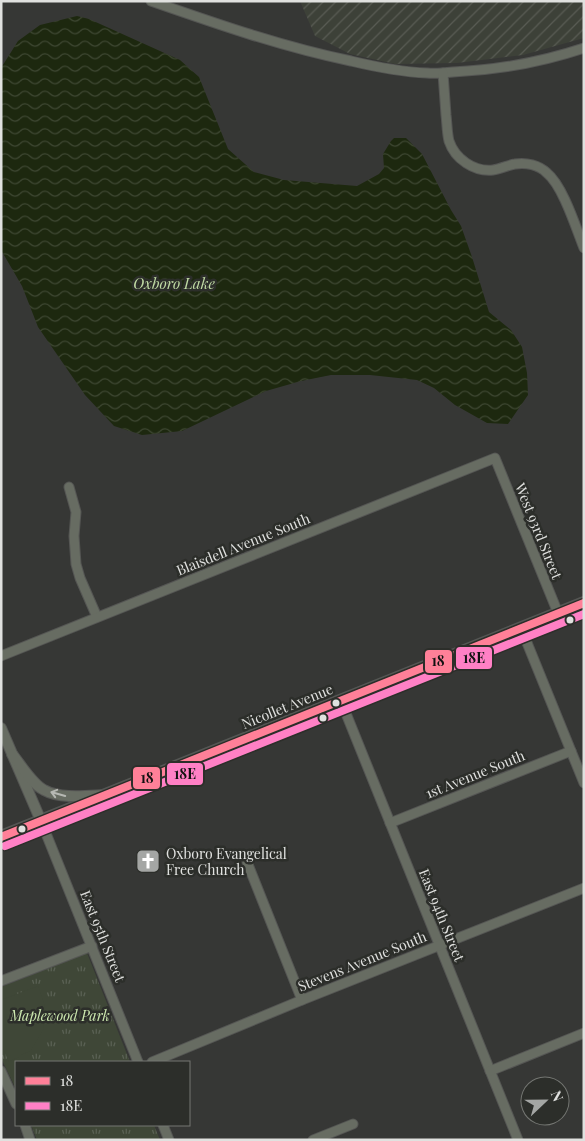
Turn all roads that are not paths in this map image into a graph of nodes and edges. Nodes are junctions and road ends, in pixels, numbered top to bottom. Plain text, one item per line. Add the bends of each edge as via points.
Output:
1 (151, 1) edge
2 (584, 48) edge
3 (443, 73) junction
4 (584, 248) edge
5 (495, 458) joint
6 (68, 488) dead end
7 (584, 603) edge
8 (558, 613) junction
9 (97, 617) junction
10 (521, 628) junction
11 (1, 656) edge
12 (341, 701) junction
13 (1, 728) edge
14 (570, 750) junction
15 (12, 754) junction
16 (584, 783) edge
17 (106, 795) junction
18 (41, 821) junction
19 (390, 823) junction
20 (1, 837) edge
21 (247, 862) dead end
22 (584, 888) edge
23 (440, 945) junction
24 (92, 946) junction
25 (1, 981) edge
26 (302, 1000) junction
27 (584, 1033) edge
28 (138, 1061) edge
29 (154, 1061) edge
30 (1, 1071) edge
31 (490, 1071) junction
32 (15, 1102) edge
33 (352, 1124) dead end
34 (25, 1126) edge
35 (163, 1126) edge
36 (30, 1140) edge
37 (169, 1140) edge
38 (313, 1140) edge
39 (518, 1140) edge

1 - 3 street via 314,54 407,72
2 - 3 street via 515,65
3 - 4 street via 447,129 454,151 462,160 482,170 526,164 547,172 560,190
5 - 8 street, West 93rd Street
5 - 9 street, Blaisdell Avenue South
6 - 9 street via 76,512 76,564
7 - 8 main road, Nicollet Avenue
8 - 10 main road, Nicollet Avenue
9 - 11 street, Blaisdell Avenue South
10 - 12 main road, Nicollet Avenue
10 - 14 street
12 - 17 main road, Nicollet Avenue
12 - 19 street, East 94th Street
13 - 15 street
14 - 16 street
14 - 19 street, 1st Avenue South
17 -> 15 street via 66,796 44,790
15 - 18 street
17 - 18 main road, Nicollet Avenue
18 - 20 main road, Nicollet Avenue
18 - 24 street, East 95th Street
19 - 23 street, East 94th Street
21 - 26 street
22 - 23 street, Stevens Avenue South
23 - 26 street, Stevens Avenue South
23 - 31 street, East 94th Street
24 - 25 street
24 - 28 street, East 95th Street
26 - 29 street, Stevens Avenue South
27 - 31 street
30 - 32 street
31 - 39 street, East 94th Street
33 - 38 street
34 - 36 street
35 - 37 street

